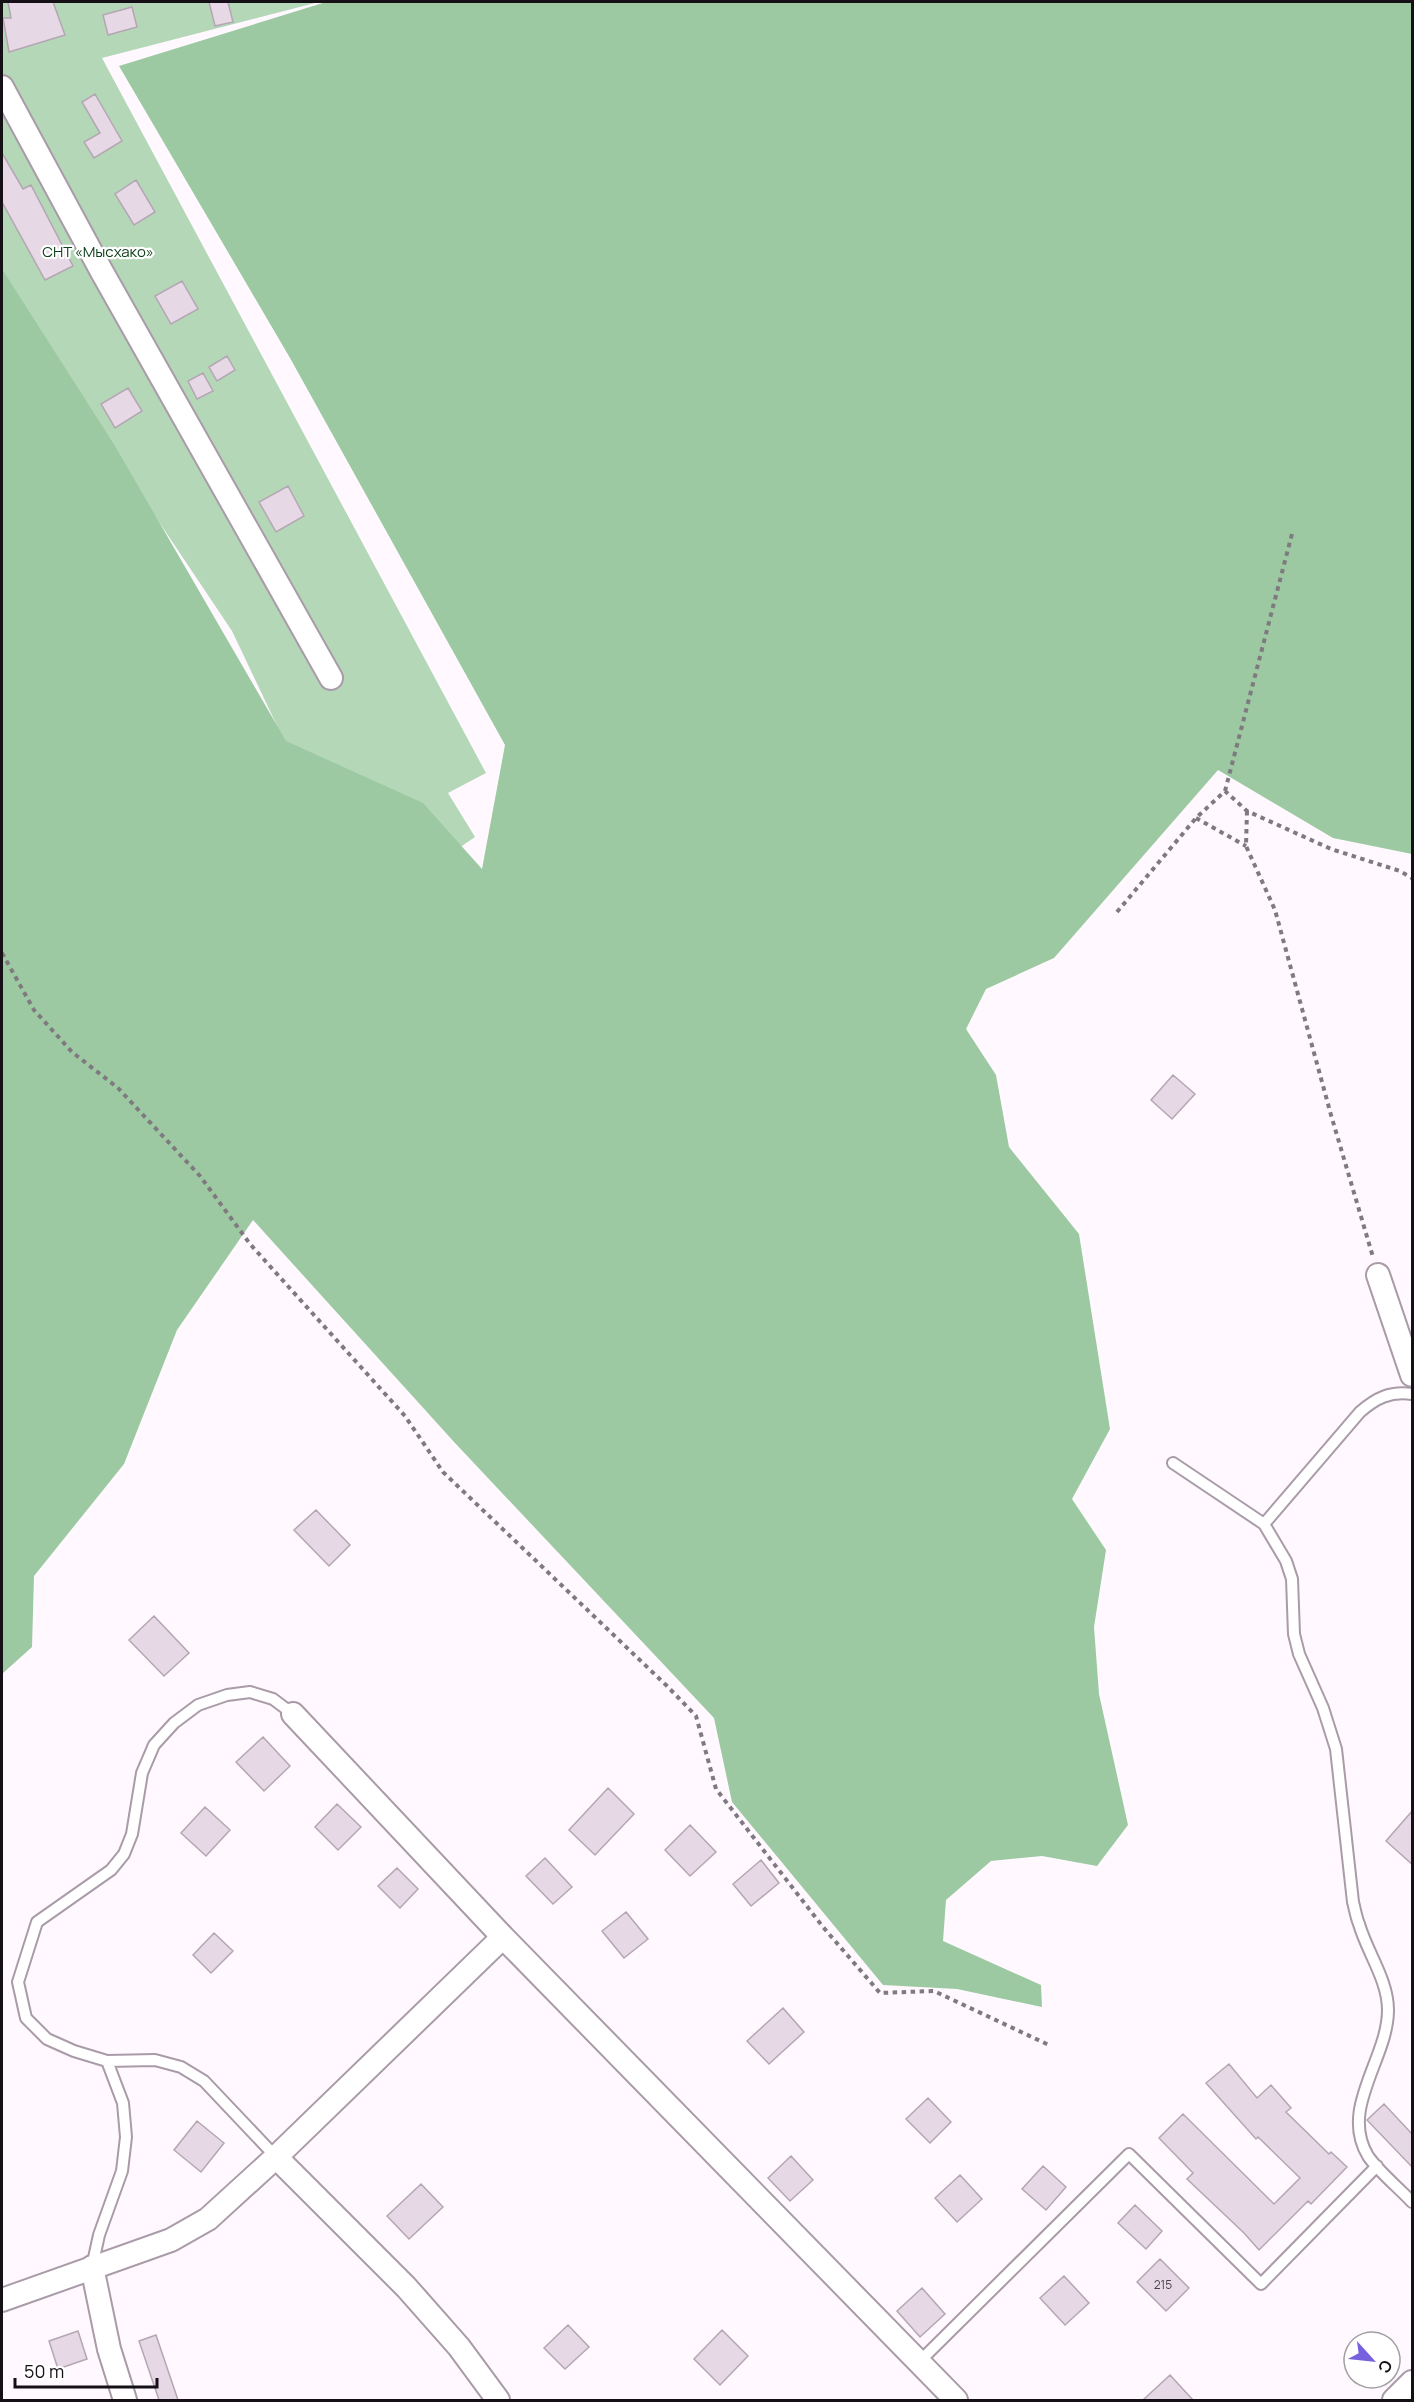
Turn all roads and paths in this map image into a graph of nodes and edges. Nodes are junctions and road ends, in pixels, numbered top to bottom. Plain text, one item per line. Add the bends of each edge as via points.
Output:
1 (2, 87) edge
2 (1292, 534) dead end
3 (331, 678) dead end
4 (1225, 790) junction
5 (1247, 811) junction
6 (1196, 818) junction
7 (1246, 846) junction
8 (1413, 878) edge
9 (1117, 912) dead end
10 (2, 953) edge
11 (1378, 1275) joint
12 (1413, 1375) edge
13 (1413, 1394) edge
14 (1173, 1463) dead end
15 (1264, 1524) junction
16 (292, 1714) joint
17 (502, 1937) junction
18 (1051, 2046) dead end
19 (106, 2061) junction
20 (276, 2157) junction
21 (1377, 2166) junction
22 (1413, 2202) edge
23 (92, 2267) junction
24 (2, 2300) edge
25 (919, 2362) junction
26 (1413, 2382) edge
27 (125, 2400) edge
28 (498, 2400) edge
29 (956, 2400) edge
30 (1394, 2400) edge

1 - 3 street
2 - 4 path
4 - 5 path
4 - 6 path
5 - 7 path
5 - 8 path via 1330,849
6 - 7 path
6 - 9 path
7 - 11 path via 1275,910
10 - 18 path via 34,1010 72,1052 118,1088 200,1176 250,1244 405,1416 443,1472 696,1716 716,1789 823,1928 880,1993 934,1991
11 - 12 street
13 - 15 lane via 1389,1394 1360,1412
14 - 15 lane
15 - 21 lane via 1292,1579 1294,1634 1299,1654 1336,1749 1353,1902 1385,1989 1385,2034 1362,2099 1359,2121 1360,2138
16 - 17 street
16 - 19 lane via 273,1699 250,1692 198,1705 174,1723 154,1744 142,1773 132,1833 124,1854 111,1870 37,1922 18,1982 26,2018 47,2039
17 - 20 street
17 - 25 street
19 - 20 lane via 155,2060 181,2067 204,2081
19 - 23 lane via 123,2103 126,2137 122,2172
20 - 23 street via 208,2219 171,2240
20 - 28 street via 406,2287 459,2347
21 - 22 lane
21 - 25 lane via 1261,2284 1130,2154
23 - 24 street
23 - 27 street
25 - 29 street
26 - 30 street

